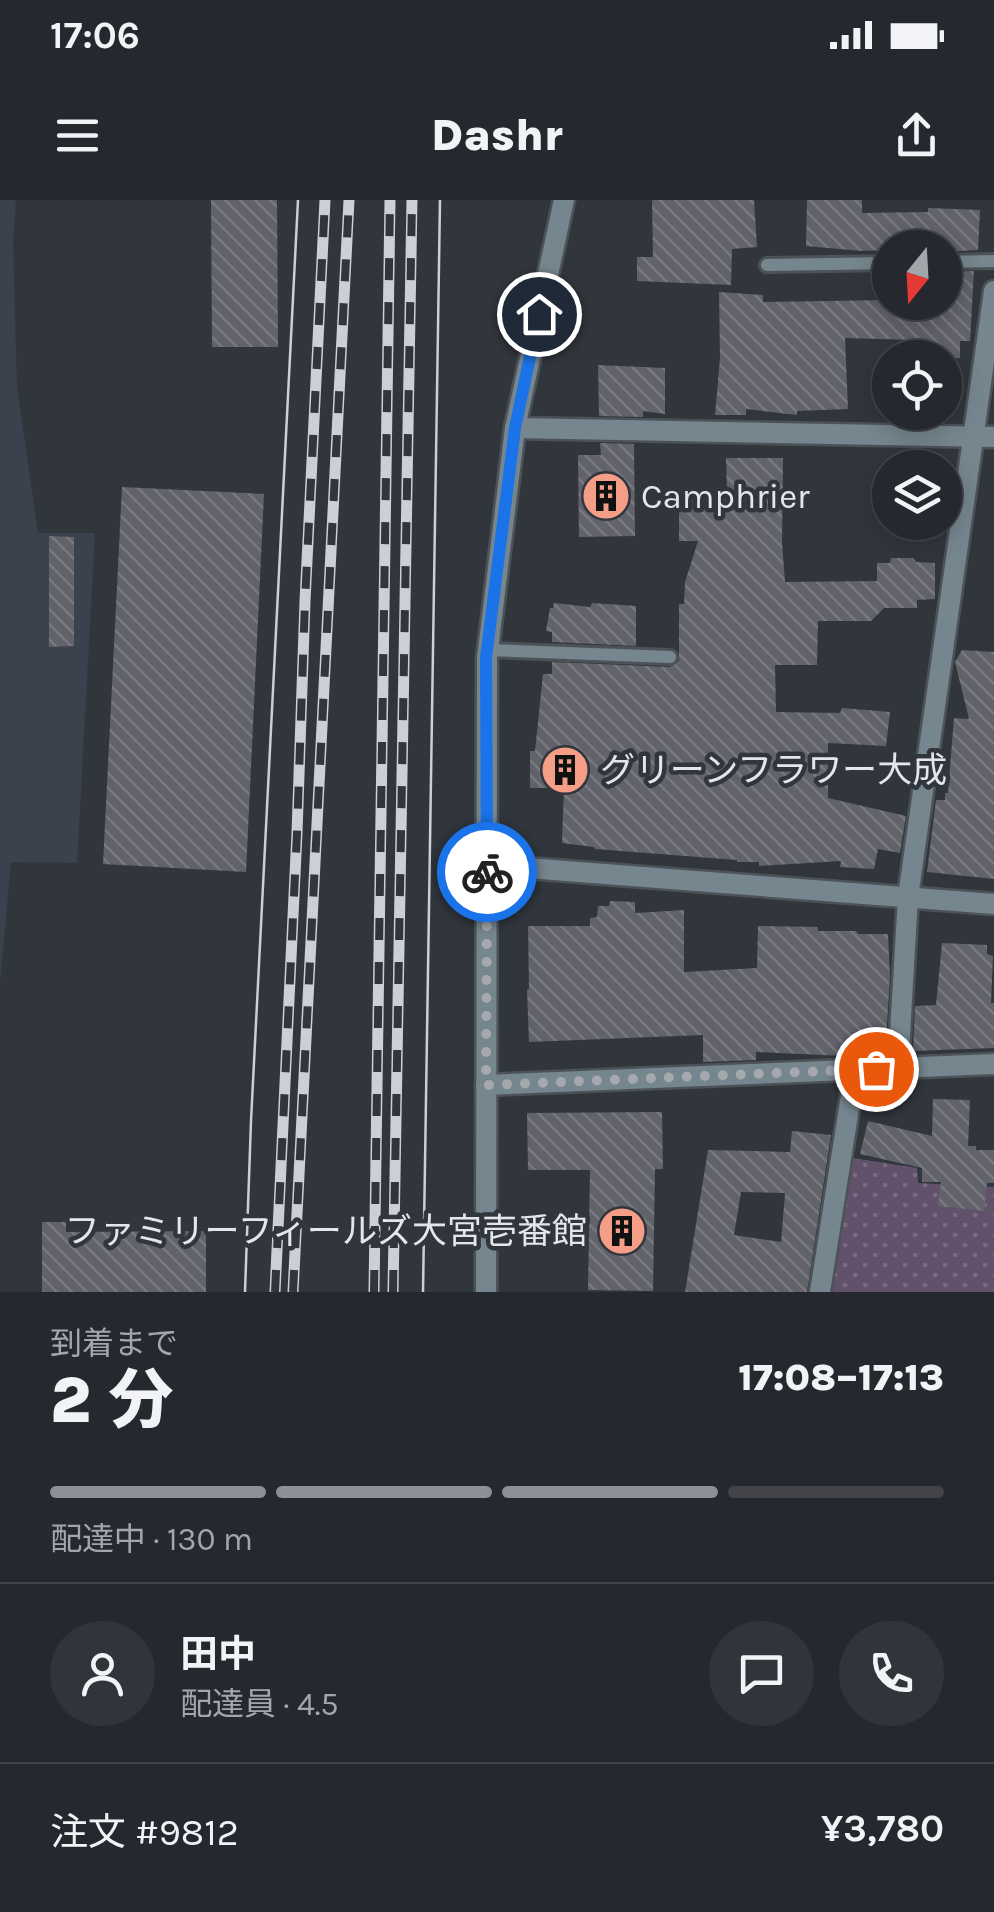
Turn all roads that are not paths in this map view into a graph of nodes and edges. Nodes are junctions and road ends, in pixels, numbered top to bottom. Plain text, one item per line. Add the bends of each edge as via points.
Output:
1 (564, 200) edge
2 (994, 261) edge
3 (962, 262) edge
4 (872, 263) edge
5 (766, 266) dead end
6 (994, 291) edge
7 (515, 428) junction
8 (984, 437) edge
9 (488, 650) junction
10 (670, 657) dead end
11 (488, 865) junction
12 (908, 897) junction
13 (994, 904) edge
14 (994, 1064) edge
15 (898, 1068) junction
16 (855, 1070) junction
17 (486, 1085) junction
18 (486, 1292) edge
19 (820, 1292) edge

1 - 7 street
2 - 3 lane
4 - 5 lane
6 - 8 street
7 - 8 street
7 - 9 street
8 - 12 street
9 - 10 lane
9 - 11 street
11 - 12 street
11 - 17 street
12 - 13 street
12 - 15 street
14 - 15 street
15 - 16 street
16 - 17 street
16 - 19 street
17 - 18 street

